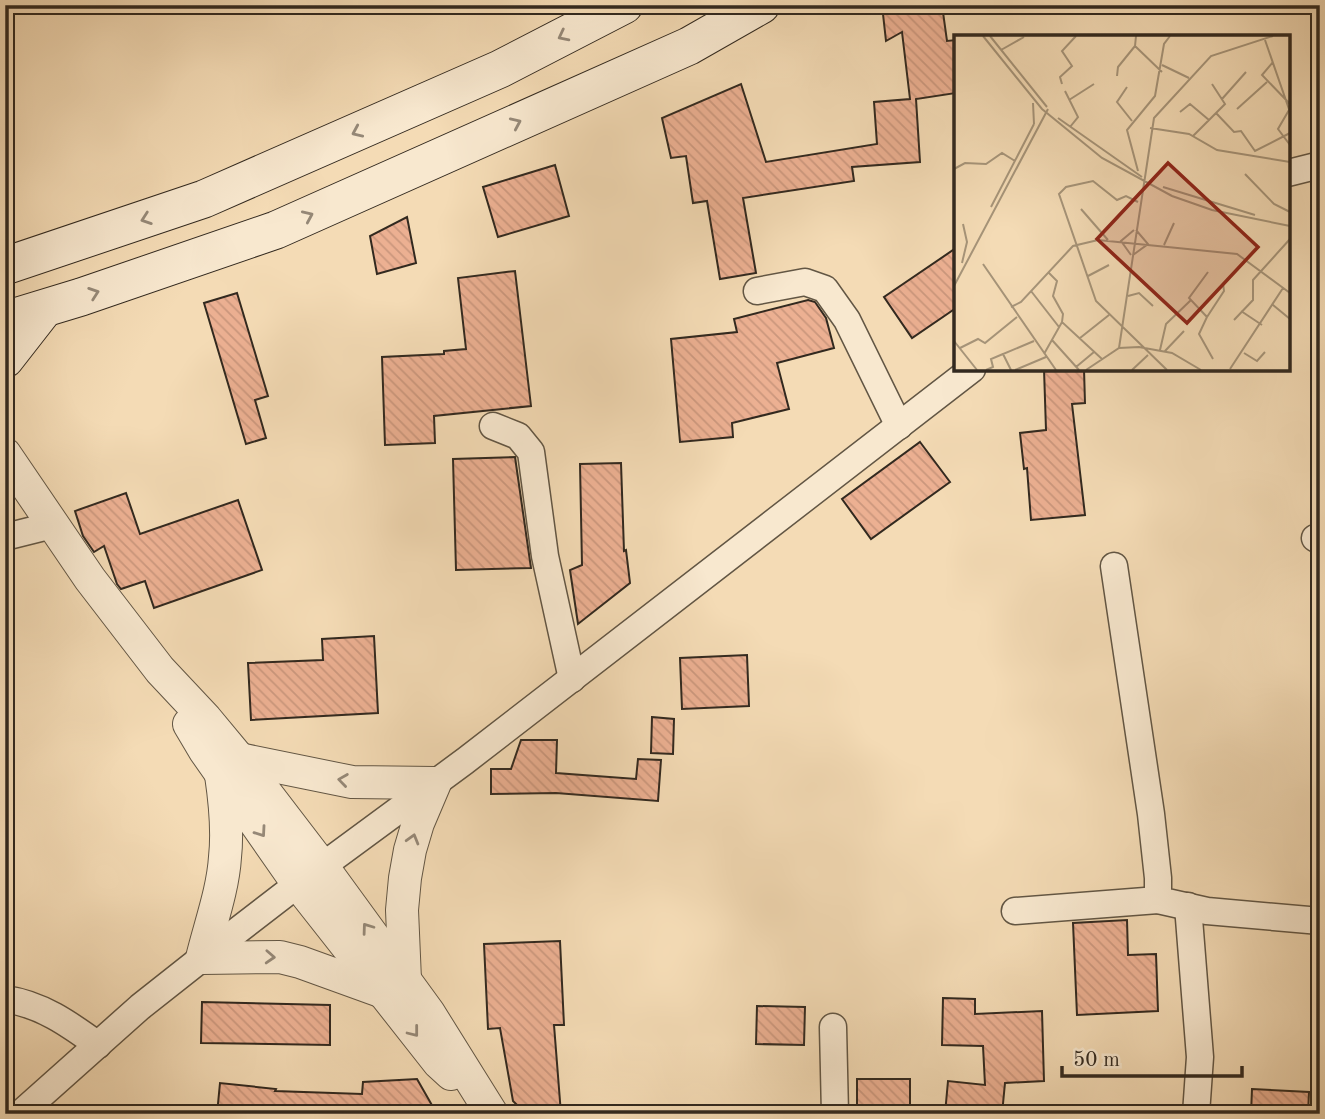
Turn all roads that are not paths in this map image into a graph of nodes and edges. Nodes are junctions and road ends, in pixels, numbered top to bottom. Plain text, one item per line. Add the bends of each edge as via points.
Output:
1 (624, 5) edge
2 (761, 5) edge
3 (1320, 165) edge
4 (1290, 172) edge
5 (5, 267) edge
6 (757, 290) dead end
7 (44, 309) junction
8 (5, 320) edge
9 (5, 359) edge
10 (969, 371) edge
11 (493, 426) dead end
12 (899, 426) junction
13 (5, 454) edge
14 (53, 525) junction
15 (5, 537) edge
16 (1114, 566) dead end
17 (572, 679) junction
18 (230, 766) junction
19 (435, 783) junction
20 (310, 875) junction
21 (1158, 900) junction
22 (1188, 906) junction
23 (1015, 911) dead end
24 (1320, 921) edge
25 (202, 957) junction
26 (394, 986) junction
27 (5, 999) edge
28 (833, 1027) dead end
29 (98, 1045) junction
30 (489, 1110) edge
31 (20, 1114) edge
32 (835, 1114) edge
33 (1196, 1114) edge

1 -> 5 main road via 500,69 204,200
7 -> 2 main road via 276,230 689,46
3 - 4 street
6 - 12 street via 806,282 825,289 847,320
7 - 8 main road
7 - 9 main road
10 - 12 street
11 - 17 street via 518,436 531,452 545,556
12 - 17 street
13 - 14 street
14 - 15 street
14 - 18 street via 160,670 206,719
16 - 21 street via 1151,814
17 - 19 street
19 -> 18 street via 352,782
18 - 20 street
18 - 25 street via 225,859
19 - 20 street
26 -> 19 street via 410,850
20 - 25 street
20 - 26 street
21 - 22 street
21 - 23 street
22 - 24 street
22 - 33 street via 1200,1057
25 -> 26 street via 280,957
25 - 29 street
26 - 30 street via 436,1023
27 - 29 street via 41,1008
28 - 32 street
29 - 31 street

